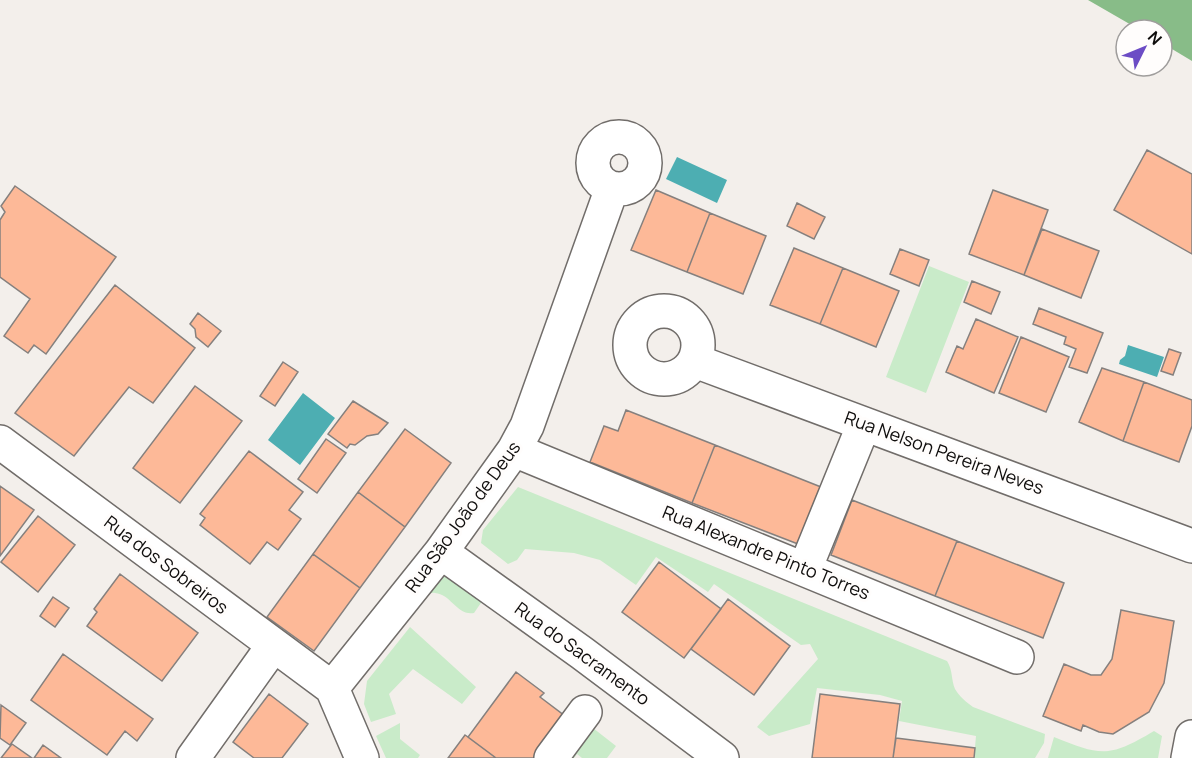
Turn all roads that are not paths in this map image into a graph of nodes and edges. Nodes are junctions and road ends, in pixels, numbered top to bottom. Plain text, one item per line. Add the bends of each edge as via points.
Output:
1 (612, 188) dead end
2 (695, 361) dead end
3 (864, 424) junction
4 (0, 442) edge
5 (514, 450) junction
6 (1192, 546) edge
7 (441, 552) junction
8 (805, 569) junction
9 (273, 645) junction
10 (1017, 657) dead end
11 (332, 688) junction
12 (585, 712) dead end
13 (1192, 737) edge
14 (192, 758) edge
15 (362, 758) edge
16 (551, 758) edge
17 (722, 758) edge
18 (1188, 758) edge

1 - 5 street, Rua São João de Deus via 527,426
2 - 3 street, Rua Nelson Pereira Neves
3 - 6 street, Rua Nelson Pereira Neves
3 - 8 street
4 - 9 street, Rua dos Sobreiros
5 - 7 street, Rua São João de Deus
5 - 8 street, Rua Alexandre Pinto Torres
7 - 11 street, Rua São João de Deus
7 - 17 street, Rua do Sacramento
8 - 10 street, Rua Alexandre Pinto Torres
9 - 11 street, Rua dos Sobreiros
9 - 14 street
11 - 15 street
12 - 16 street
13 - 18 street

